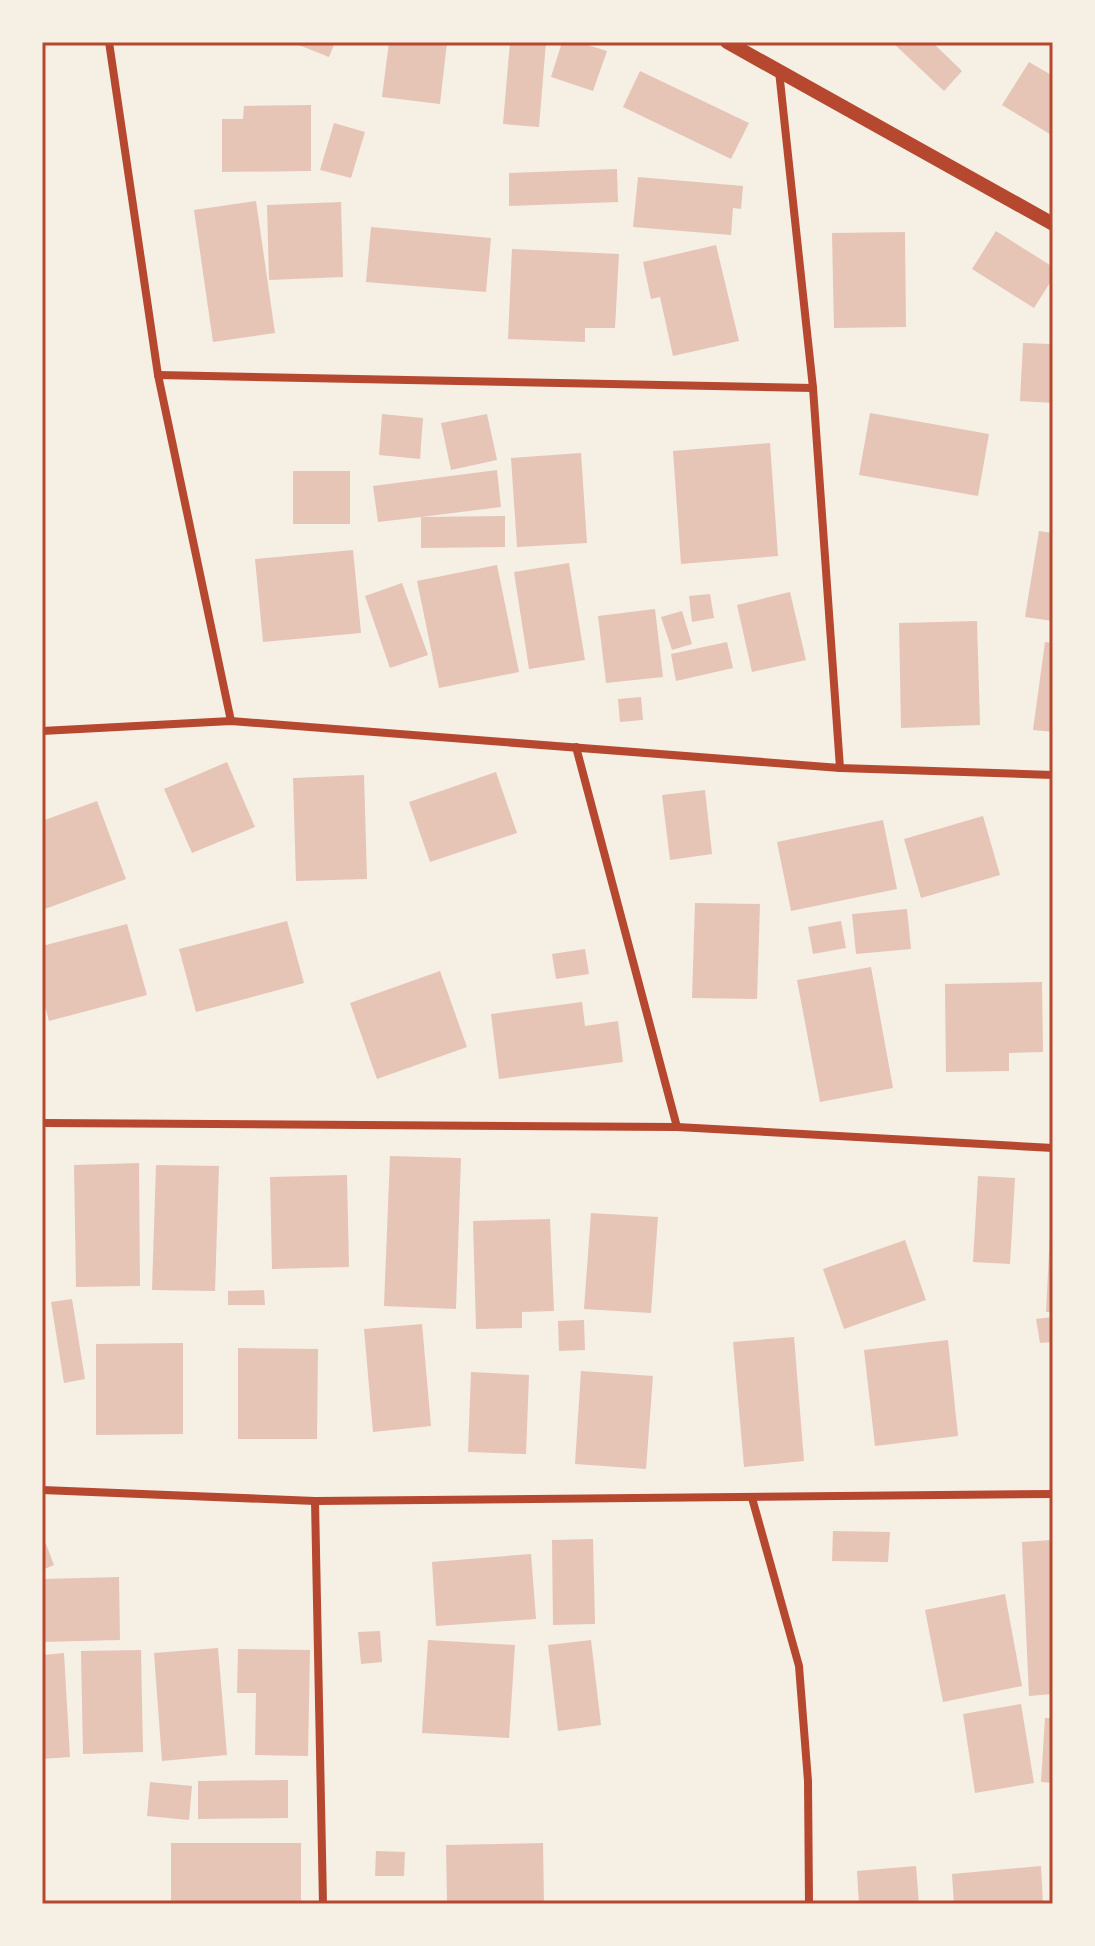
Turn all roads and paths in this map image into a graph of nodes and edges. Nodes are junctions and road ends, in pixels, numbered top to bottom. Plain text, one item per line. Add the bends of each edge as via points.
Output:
1 (109, 42) edge
2 (727, 42) edge
3 (778, 70) junction
4 (1053, 224) edge
5 (158, 375) junction
6 (813, 388) junction
7 (231, 721) junction
8 (42, 731) edge
9 (576, 747) junction
10 (840, 768) junction
11 (1053, 775) edge
12 (42, 1123) edge
13 (677, 1127) junction
14 (1053, 1148) edge
15 (42, 1490) edge
16 (1053, 1494) edge
17 (752, 1498) junction
18 (315, 1501) junction
19 (323, 1904) edge
20 (809, 1904) edge

1 - 5 street
2 - 3 street
3 - 4 street
3 - 6 street
5 - 6 street
5 - 7 street
6 - 10 street
7 - 8 street
7 - 9 street
9 - 10 street
9 - 13 street
10 - 11 street
12 - 13 street
13 - 14 street
15 - 18 street
16 - 17 street
17 - 18 street
17 - 20 street via 799,1666 808,1781
18 - 19 street

